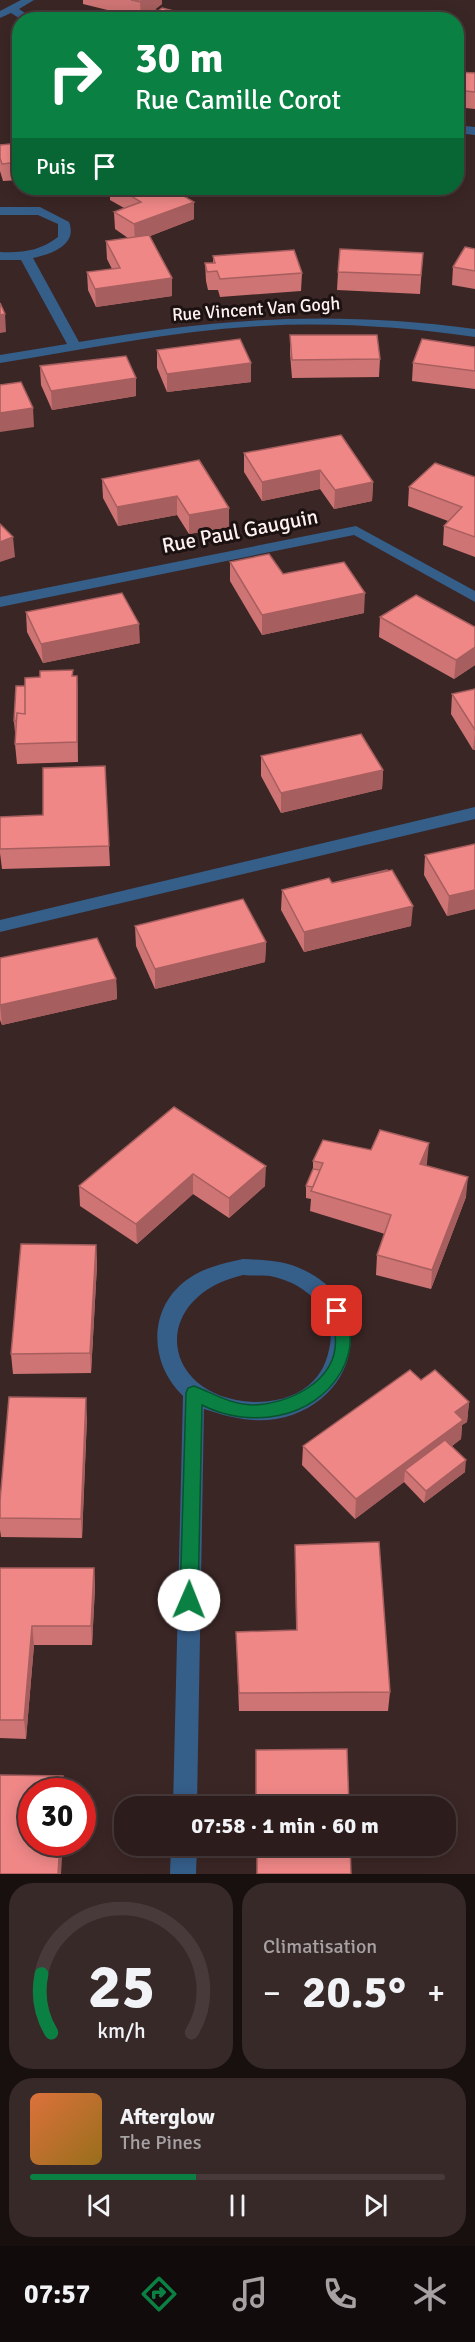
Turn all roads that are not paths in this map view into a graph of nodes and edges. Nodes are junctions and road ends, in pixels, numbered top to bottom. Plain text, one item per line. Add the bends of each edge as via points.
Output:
1 (29, 0) edge
2 (11, 9) junction
3 (16, 12) edge
4 (0, 15) edge
5 (0, 211) edge
6 (0, 256) edge
7 (25, 256) junction
8 (475, 333) edge
9 (75, 347) junction
10 (0, 359) edge
11 (475, 597) edge
12 (0, 602) edge
13 (475, 813) edge
14 (0, 926) edge
15 (194, 1393) junction
16 (185, 1796) edge
17 (184, 1856) edge
18 (183, 1874) edge

1 - 2 street
2 - 3 street
2 - 4 street
5 - 7 street via 40,211 63,222 66,230 55,247
6 - 7 street
7 - 9 street
8 - 9 street, Rue Vincent Van Gogh via 405,323 310,320 191,328
9 - 10 street, Rue Vincent Van Gogh
11 - 12 street, Rue Paul Gauguin via 357,530
13 - 14 street
15 - 15 street via 219,1406 249,1412 280,1410 307,1399 328,1381 340,1359 343,1335 337,1311 321,1291 298,1277 271,1268 243,1267 215,1274 192,1287 175,1305 166,1328 166,1352 176,1374
15 - 16 street
17 - 18 street

